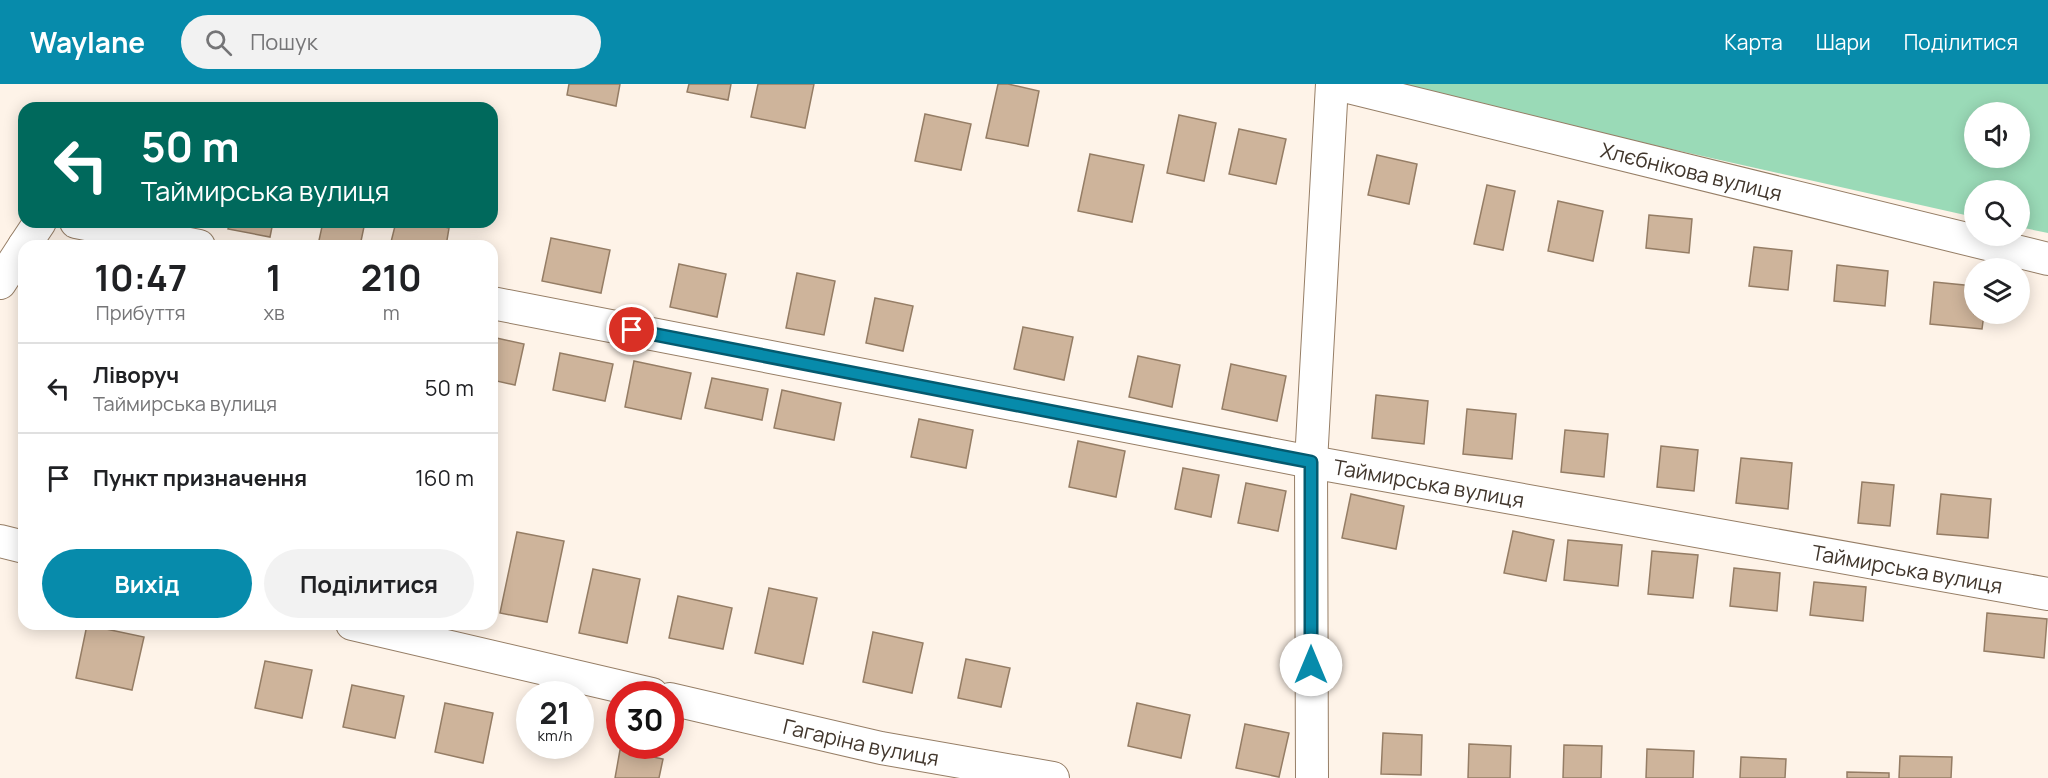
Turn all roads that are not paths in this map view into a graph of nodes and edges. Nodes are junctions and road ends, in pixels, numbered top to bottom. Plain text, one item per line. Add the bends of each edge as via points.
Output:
1 (1334, 84) edge
2 (107, 228) edge
3 (168, 240) edge
4 (18, 255) edge
5 (2048, 259) edge
6 (0, 283) edge
7 (498, 304) edge
8 (1311, 462) junction
9 (0, 542) edge
10 (18, 546) edge
11 (2048, 594) edge
12 (378, 630) edge
13 (606, 683) edge
14 (684, 702) edge
15 (1053, 778) edge
16 (1312, 778) edge

1 - 5 street, Хлєбнікова вулиця
1 - 8 street
2 - 3 street
4 - 6 street
7 - 8 street, Таймирська вулиця
8 - 11 street, Таймирська вулиця
8 - 16 street
9 - 10 street
12 - 13 street
14 - 15 street, Гагаріна вулиця via 880,748

